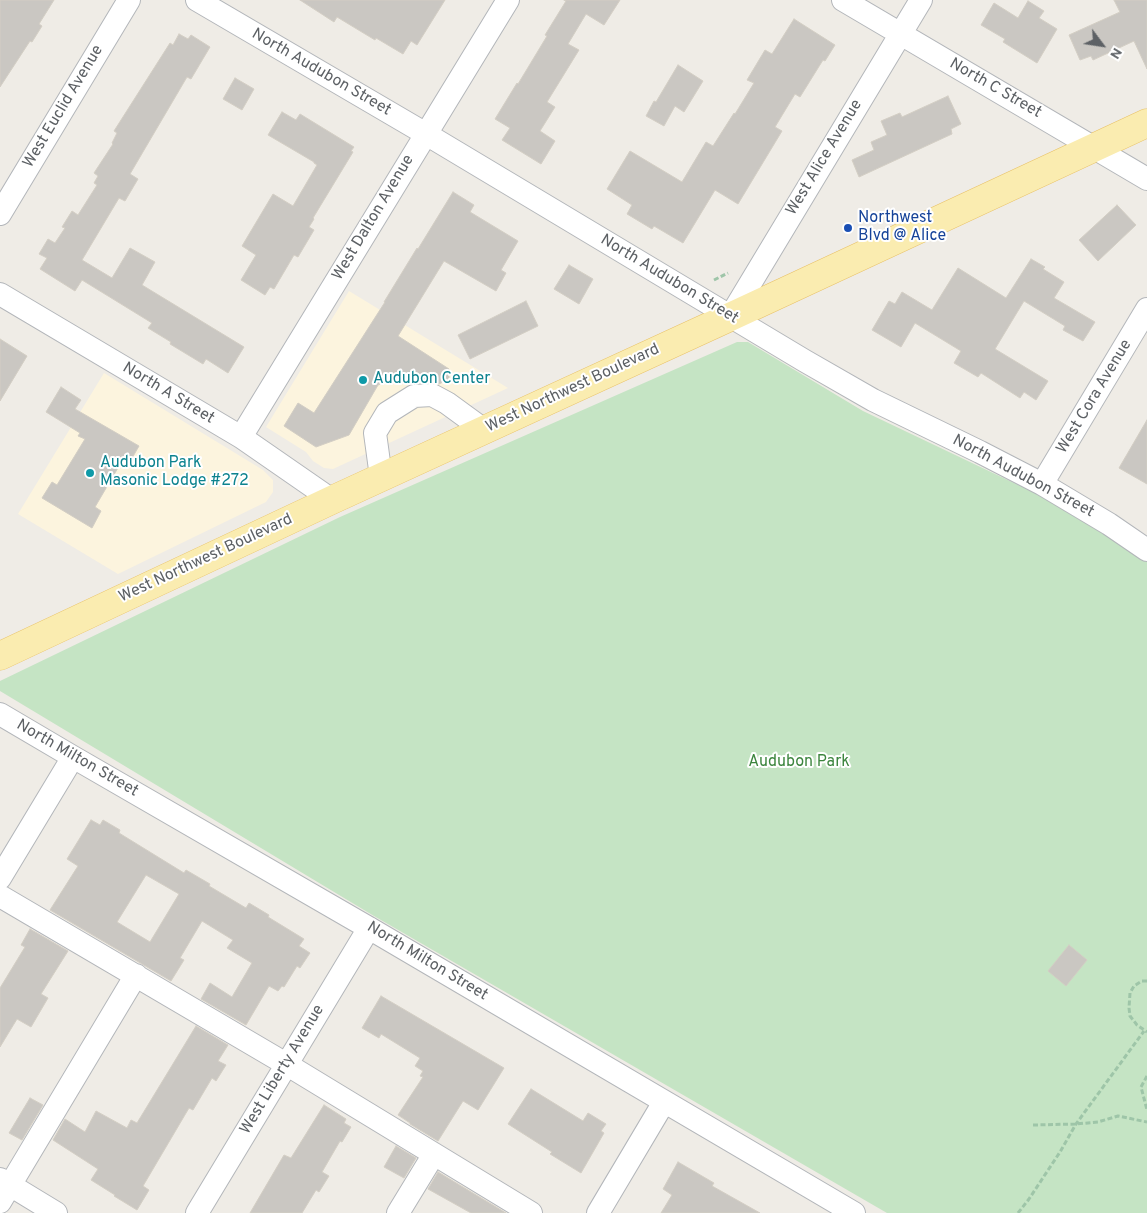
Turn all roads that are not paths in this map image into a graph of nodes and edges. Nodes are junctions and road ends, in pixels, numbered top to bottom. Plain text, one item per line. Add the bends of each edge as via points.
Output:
1 (129, 0) edge
2 (197, 0) edge
3 (508, 0) edge
4 (843, 0) edge
5 (921, 0) edge
6 (900, 34) junction
7 (1147, 123) edge
8 (426, 134) junction
9 (1094, 147) junction
10 (1147, 179) edge
11 (0, 214) edge
12 (0, 294) edge
13 (1147, 309) edge
14 (730, 317) junction
15 (484, 430) junction
16 (241, 437) junction
17 (381, 477) junction
18 (1042, 484) junction
19 (332, 500) junction
20 (1147, 550) edge
21 (0, 656) edge
22 (0, 714) edge
23 (73, 757) junction
24 (0, 878) edge
25 (0, 896) edge
26 (369, 928) junction
27 (136, 975) junction
28 (286, 1064) junction
29 (664, 1102) junction
30 (434, 1154) junction
31 (3, 1189) edge
32 (56, 1213) edge
33 (197, 1213) edge
34 (398, 1213) edge
35 (531, 1213) edge
36 (598, 1213) edge
37 (854, 1213) edge

1 - 11 street, West Euclid Avenue
2 - 8 street, North Audubon Street
3 - 8 street, West Dalton Avenue
4 - 6 street, North C Street
5 - 6 street, West Alice Avenue
6 - 9 street, North C Street
6 - 14 street, West Alice Avenue
7 - 9 main road, West Northwest Boulevard
8 - 14 street, North Audubon Street
8 - 16 street, West Dalton Avenue
9 - 10 street, North C Street
9 - 14 main road, West Northwest Boulevard
12 - 16 street, North A Street
13 - 18 street, West Cora Avenue
14 - 15 main road, West Northwest Boulevard
14 - 18 street, North Audubon Street via 873,400
15 - 17 main road, West Northwest Boulevard
15 - 17 street via 432,395 414,396 387,413 375,433
16 - 19 street, North A Street
17 - 19 main road, West Northwest Boulevard
18 - 20 street, North Audubon Street
19 - 21 main road, West Northwest Boulevard
22 - 23 street, North Milton Street
23 - 24 street
23 - 26 street, North Milton Street
25 - 27 street
26 - 28 street, West Liberty Avenue
26 - 29 street, North Milton Street
27 - 28 street
27 - 31 street
28 - 30 street
28 - 33 street, West Liberty Avenue
29 - 36 street
29 - 37 street, North Milton Street
30 - 34 street
30 - 35 street
31 - 32 street

